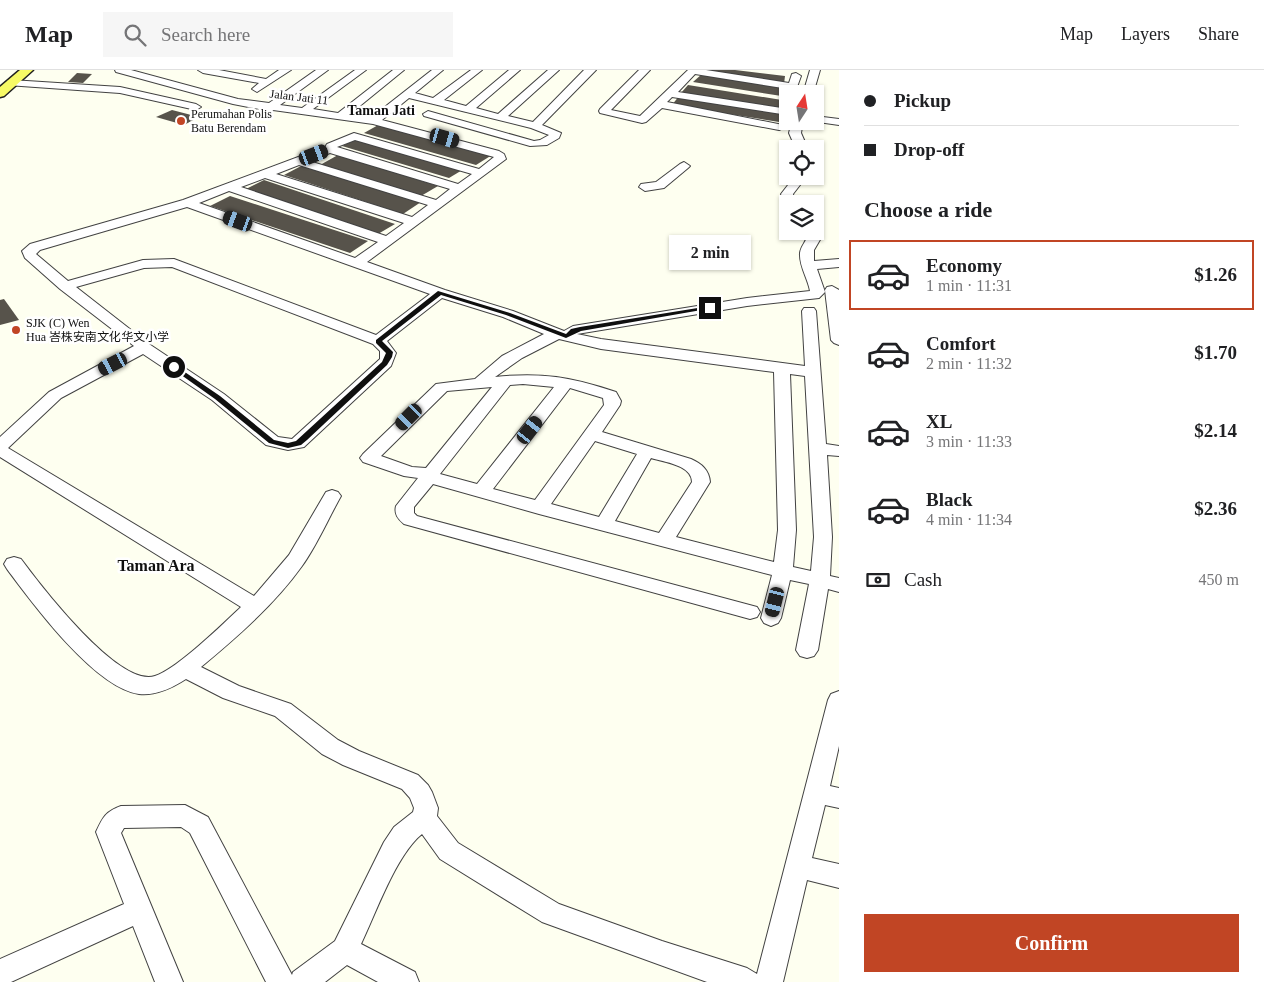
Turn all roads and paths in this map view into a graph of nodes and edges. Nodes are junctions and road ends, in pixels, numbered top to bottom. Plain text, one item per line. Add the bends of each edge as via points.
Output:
1 (27, 70) edge
2 (122, 70) edge
3 (203, 70) edge
4 (286, 70) edge
5 (323, 70) edge
6 (361, 70) edge
7 (399, 70) edge
8 (416, 70) edge
9 (477, 70) edge
10 (515, 70) edge
11 (554, 70) edge
12 (590, 70) edge
13 (602, 70) edge
14 (645, 70) edge
15 (693, 70) edge
16 (751, 70) edge
17 (436, 71) edge
18 (154, 74) edge
19 (814, 74) edge
20 (189, 76) dead end
21 (796, 76) junction
22 (7, 81) junction
23 (268, 82) junction
24 (182, 88) junction
25 (0, 93) edge
26 (409, 94) junction
27 (670, 94) junction
28 (237, 102) junction
29 (442, 102) junction
30 (659, 104) junction
31 (196, 108) dead end
32 (269, 108) junction
33 (469, 109) junction
34 (779, 111) edge
35 (304, 112) junction
36 (341, 116) junction
37 (500, 117) junction
38 (416, 120) junction
39 (824, 120) edge
40 (378, 121) junction
41 (839, 122) edge
42 (535, 126) junction
43 (778, 127) dead end
44 (354, 133) dead end
45 (330, 149) junction
46 (298, 161) junction
47 (684, 166) dead end
48 (480, 173) junction
49 (265, 174) junction
50 (645, 187) dead end
51 (229, 188) junction
52 (459, 188) junction
53 (187, 203) junction
54 (437, 204) junction
55 (413, 222) junction
56 (814, 240) edge
57 (388, 241) junction
58 (357, 263) junction
59 (839, 263) edge
60 (809, 265) junction
61 (65, 286) junction
62 (832, 290) dead end
63 (440, 293) junction
64 (809, 311) dead end
65 (562, 335) junction
66 (839, 340) edge
67 (378, 341) junction
68 (144, 347) junction
69 (782, 368) junction
70 (812, 372) junction
71 (506, 380) junction
72 (481, 382) junction
73 (566, 382) junction
74 (592, 434) junction
75 (0, 446) edge
76 (816, 448) junction
77 (0, 450) edge
78 (647, 451) junction
79 (839, 451) edge
80 (431, 474) junction
81 (481, 492) junction
82 (332, 496) dead end
83 (540, 508) junction
84 (604, 526) junction
85 (664, 542) junction
86 (14, 564) dead end
87 (783, 570) junction
88 (820, 580) junction
89 (839, 584) edge
90 (255, 606) junction
91 (750, 612) dead end
92 (772, 618) dead end
93 (807, 650) dead end
94 (184, 668) junction
95 (839, 700) edge
96 (834, 744) edge
97 (827, 796) edge
98 (424, 818) junction
99 (799, 867) junction
100 (839, 876) edge
101 (140, 910) junction
102 (345, 950) junction
103 (0, 973) edge
104 (169, 982) edge
105 (280, 982) edge
106 (303, 982) edge
107 (405, 982) edge
108 (747, 982) edge
109 (769, 982) edge

1 - 22 main road
2 - 18 street, Jalan Jati 11
3 - 23 street
4 - 23 street
5 - 32 street
6 - 35 street
7 - 36 street
8 - 17 street
9 - 29 street
10 - 33 street
11 - 37 street
12 - 13 street
12 - 42 street
14 - 30 street via 604,111 642,120
15 - 21 street via 789,86 793,85
15 - 27 street via 687,84
16 - 21 street
17 - 26 street
18 - 24 street, Jalan Jati 11
19 - 21 street
20 - 24 street
22 - 25 main road
22 - 31 street via 120,90
23 - 28 street
24 - 28 street, Jalan Jati 11
26 - 29 street
26 - 40 street
27 - 30 street
27 - 34 street
28 - 32 street, Jalan Jati 11
29 - 33 street
29 - 38 street
30 - 43 street
32 - 35 street, Jalan Jati 11
33 - 37 street
35 - 36 street, Jalan Jati 11
36 - 40 street, Jalan Jati 11
37 - 42 street
38 - 40 street, Jalan Jati 11
38 - 42 street via 529,143 543,143 555,136 555,133
38 - 48 street, Jalan Jati 11 via 500,156
39 - 41 street
40 - 44 street
45 - 46 street
45 - 48 street via 354,136
45 - 52 street
46 - 49 street
46 - 54 street
47 - 50 street via 660,185
48 - 52 street
49 - 51 street
49 - 55 street
51 - 53 street
51 - 57 street
52 - 54 street
53 - 58 street
53 - 61 street via 30,251 30,255
54 - 55 street
55 - 57 street
56 - 60 street via 808,249
57 - 58 street
58 - 63 street
59 - 60 street
60 - 65 street via 818,292 814,295 747,302 573,330
61 - 67 street via 144,264 174,263
61 - 68 street
62 - 66 street
63 - 65 street
63 - 67 street
64 - 70 street
65 - 69 street via 601,344
65 - 72 street via 508,358
67 - 68 street via 390,352 385,363 304,439 288,445 272,441 218,397
68 - 75 street via 55,395
69 - 70 street
69 - 87 street via 787,530
70 - 76 street
71 - 72 street
71 - 73 street via 523,378
71 - 80 street
72 - 80 street via 436,390 369,458 404,470
73 - 74 street via 602,391 613,400
73 - 81 street
74 - 78 street
74 - 83 street
76 - 79 street
76 - 88 street via 823,537
77 - 90 street
78 - 84 street
78 - 85 street via 693,466 702,476
80 - 81 street via 437,480
80 - 91 street via 405,506 406,516 411,520
81 - 83 street
82 - 90 street via 290,569
83 - 84 street
84 - 85 street
85 - 87 street
86 - 94 street via 100,662 130,684 153,686
87 - 88 street
87 - 92 street
88 - 89 street
88 - 93 street
90 - 94 street
94 - 98 street via 231,692 283,710 330,747 410,782 420,792 426,808
95 - 96 street
96 - 97 street
97 - 99 street
98 - 102 street via 403,836 393,850
98 - 108 street via 449,851 551,912
99 - 100 street
99 - 109 street
101 - 103 street
101 - 104 street
101 - 105 street via 108,832 110,826 121,817 177,815 193,819 199,824
102 - 106 street
102 - 107 street

